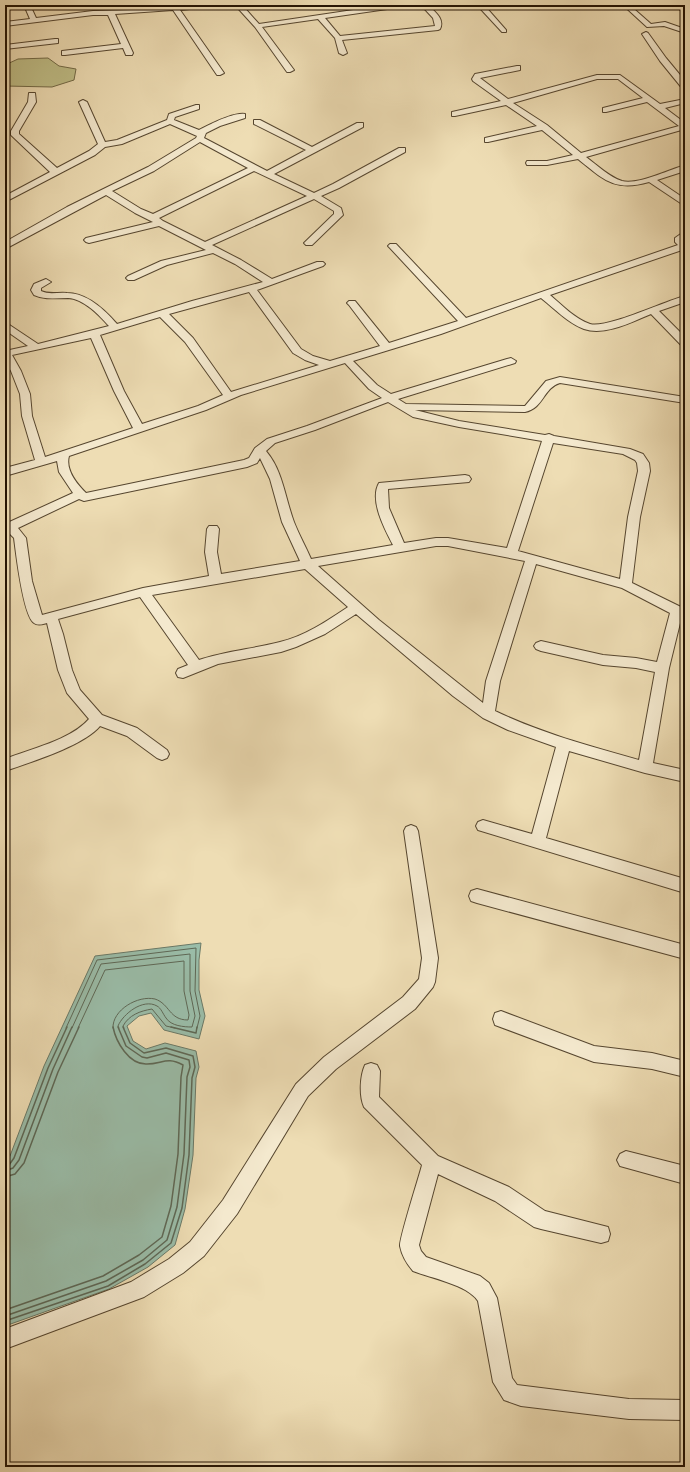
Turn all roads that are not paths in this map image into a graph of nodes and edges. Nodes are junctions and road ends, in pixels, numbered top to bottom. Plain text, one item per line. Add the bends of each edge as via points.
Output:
1 (27, 5) edge
2 (208, 5) edge
3 (238, 5) edge
4 (401, 5) edge
5 (424, 5) edge
6 (480, 5) edge
7 (648, 5) edge
8 (678, 5) edge
9 (627, 6) edge
10 (176, 9) junction
11 (110, 12) junction
12 (685, 12) edge
13 (321, 18) junction
14 (34, 21) junction
15 (5, 24) edge
16 (257, 26) junction
17 (504, 31) dead end
18 (685, 31) edge
19 (646, 34) dead end
20 (338, 38) junction
21 (55, 41) dead end
22 (126, 46) junction
23 (5, 47) edge
24 (65, 53) dead end
25 (129, 53) dead end
26 (343, 53) dead end
27 (517, 68) dead end
28 (290, 70) dead end
29 (220, 74) dead end
30 (685, 86) edge
31 (32, 94) dead end
32 (649, 99) junction
33 (685, 101) edge
34 (83, 102) dead end
35 (507, 102) junction
36 (196, 107) dead end
37 (659, 107) junction
38 (606, 110) dead end
39 (455, 114) dead end
40 (242, 116) dead end
41 (170, 121) junction
42 (257, 122) dead end
43 (360, 125) dead end
44 (685, 127) edge
45 (544, 128) junction
46 (200, 137) junction
47 (488, 140) dead end
48 (102, 145) junction
49 (314, 150) junction
50 (402, 150) dead end
51 (580, 156) junction
52 (530, 163) dead end
53 (254, 168) junction
54 (685, 168) edge
55 (57, 172) junction
56 (268, 174) junction
57 (650, 180) junction
58 (106, 191) junction
59 (314, 196) junction
60 (5, 199) edge
61 (685, 202) edge
62 (152, 217) junction
63 (160, 223) junction
64 (685, 234) edge
65 (89, 240) dead end
66 (309, 243) dead end
67 (205, 245) junction
68 (5, 246) edge
69 (393, 246) dead end
70 (685, 246) edge
71 (215, 250) junction
72 (320, 264) dead end
73 (131, 278) dead end
74 (46, 282) dead end
75 (272, 283) junction
76 (251, 289) junction
77 (542, 294) junction
78 (685, 299) edge
79 (352, 303) dead end
80 (652, 310) junction
81 (162, 313) junction
82 (463, 321) junction
83 (5, 325) edge
84 (116, 327) junction
85 (94, 334) junction
86 (685, 343) edge
87 (36, 347) junction
88 (387, 348) junction
89 (6, 354) edge
90 (347, 360) junction
91 (510, 361) dead end
92 (330, 365) junction
93 (229, 397) junction
94 (390, 398) junction
95 (685, 400) edge
96 (401, 406) junction
97 (139, 429) junction
98 (548, 437) junction
99 (259, 450) junction
100 (64, 454) junction
101 (41, 462) junction
102 (5, 472) edge
103 (465, 479) dead end
104 (80, 494) junction
105 (6, 529) edge
106 (213, 529) dead end
107 (400, 547) junction
108 (511, 554) junction
109 (532, 560) junction
110 (307, 563) junction
111 (216, 579) junction
112 (626, 585) junction
113 (143, 592) junction
114 (356, 607) junction
115 (681, 613) edge
116 (51, 617) junction
117 (541, 646) dead end
118 (196, 666) junction
119 (662, 668) junction
120 (183, 674) dead end
121 (488, 714) junction
122 (97, 719) junction
123 (564, 744) junction
124 (162, 754) dead end
125 (5, 766) edge
126 (645, 767) junction
127 (685, 776) edge
128 (482, 826) dead end
129 (411, 831) dead end
130 (537, 842) junction
131 (685, 886) edge
132 (478, 896) dead end
133 (685, 952) edge
134 (501, 1019) dead end
135 (685, 1069) edge
136 (372, 1070) dead end
137 (626, 1160) dead end
138 (432, 1162) junction
139 (685, 1175) edge
140 (601, 1234) dead end
141 (5, 1339) edge
142 (685, 1410) edge

1 - 14 street
2 - 10 street
3 - 16 street
4 - 13 street
5 - 20 street via 438,19 438,28
6 - 17 street
7 - 9 street
8 - 12 street
9 - 18 street via 649,26 665,24
10 - 11 street
10 - 29 street
11 - 14 street
11 - 22 street
13 - 16 street
13 - 20 street
14 - 15 street
16 - 28 street
19 - 30 street via 662,59
20 - 26 street
21 - 23 street
22 - 24 street
22 - 25 street
27 - 35 street via 478,76 476,79
31 - 55 street via 32,102 15,135
32 - 35 street via 620,77 603,76
32 - 37 street
32 - 38 street
33 - 37 street
34 - 48 street
35 - 39 street
35 - 45 street
36 - 41 street via 172,116
37 - 44 street
40 - 46 street via 217,124 202,132
41 - 46 street via 192,129
41 - 48 street via 120,142
42 - 49 street
43 - 49 street
44 - 51 street
45 - 47 street
45 - 51 street
46 - 53 street
46 - 58 street via 151,169
48 - 55 street
49 - 56 street
50 - 59 street
51 - 52 street via 547,163
51 - 57 street via 622,184
53 - 56 street
53 - 62 street
54 - 57 street
55 - 60 street
56 - 59 street
57 - 61 street
58 - 62 street
58 - 68 street
59 - 66 street via 338,210 339,215
59 - 67 street
62 - 63 street
63 - 65 street
63 - 67 street
64 - 70 street via 680,238 680,242
67 - 71 street
69 - 82 street
70 - 77 street
71 - 73 street via 164,263
71 - 75 street
72 - 75 street
74 - 84 street via 37,286 37,293 72,296 92,306
75 - 76 street
76 - 81 street
76 - 92 street via 297,352
77 - 80 street via 575,320 595,328 609,326
77 - 82 street
78 - 80 street
79 - 88 street
80 - 86 street
81 - 84 street
81 - 93 street via 188,340
82 - 88 street
83 - 87 street
84 - 85 street
85 - 87 street
85 - 97 street
87 - 89 street
88 - 90 street
89 - 101 street via 25,394 27,416
90 - 92 street
90 - 94 street via 373,387
91 - 94 street
92 - 93 street
93 - 97 street
94 - 96 street
94 - 99 street via 271,441
95 - 96 street via 560,380 550,383 530,408 525,409
96 - 98 street via 413,414 427,418
97 - 100 street
98 - 108 street
98 - 112 street via 626,451 639,457 643,462 644,472 634,517
99 - 104 street via 253,460 247,463 92,496 84,497
99 - 110 street via 276,479 288,522
100 - 101 street
100 - 104 street via 63,468
101 - 102 street
103 - 107 street via 383,486 381,490 385,512
104 - 105 street
105 - 116 street via 17,533 20,538 26,581 36,617 39,620
106 - 111 street via 211,552
107 - 108 street via 448,542
107 - 110 street
108 - 109 street
109 - 112 street
109 - 121 street via 493,681
110 - 111 street
110 - 114 street
111 - 113 street
112 - 115 street
113 - 116 street
113 - 118 street
114 - 118 street via 309,638 281,647
114 - 121 street
115 - 119 street
116 - 122 street via 74,693
117 - 119 street via 603,660
118 - 120 street
119 - 126 street
121 - 123 street
122 - 124 street via 132,732
122 - 125 street via 94,725 76,736
123 - 126 street
123 - 130 street
126 - 127 street
128 - 130 street
129 - 141 street via 430,958 427,982 409,1003 330,1062 302,1090 230,1207 197,1249 176,1266 137,1290
130 - 131 street
132 - 133 street
134 - 135 street via 594,1054 652,1060
136 - 138 street via 370,1101
137 - 139 street
138 - 140 street via 502,1194 541,1220
138 - 142 street via 409,1245 414,1258 420,1264 473,1284 482,1290 487,1298 503,1382 511,1393 629,1409

